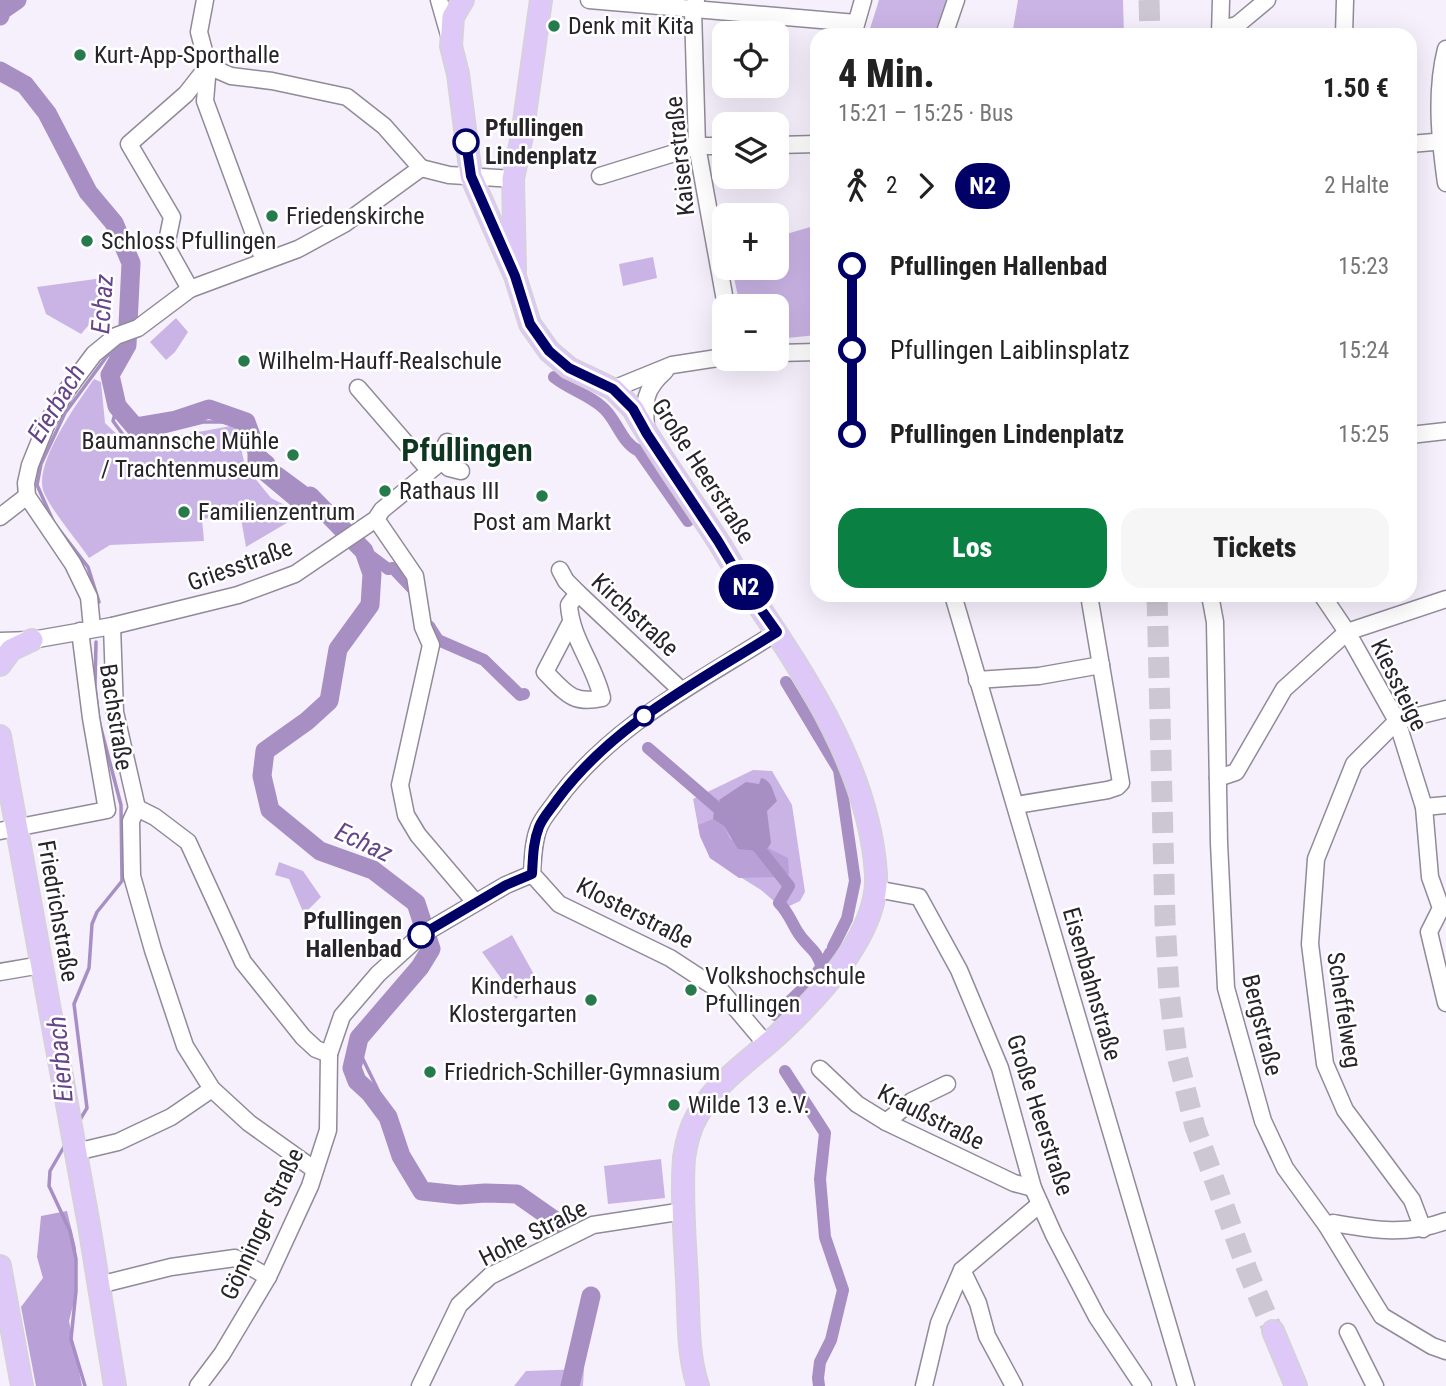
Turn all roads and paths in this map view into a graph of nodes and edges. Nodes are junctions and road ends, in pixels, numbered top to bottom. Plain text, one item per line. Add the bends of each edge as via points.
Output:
1 (205, 0) edge
2 (439, 0) edge
3 (463, 0) edge
4 (541, 0) edge
5 (589, 0) edge
6 (863, 0) edge
7 (956, 0) edge
8 (1221, 0) edge
9 (1266, 0) edge
10 (1345, 0) edge
11 (695, 5) edge
12 (848, 28) edge
13 (855, 28) edge
14 (946, 28) edge
15 (1221, 28) edge
16 (1230, 28) edge
17 (1344, 28) edge
18 (452, 46) junction
19 (1446, 49) edge
20 (208, 66) junction
21 (1443, 141) edge
22 (1417, 143) edge
23 (810, 144) edge
24 (789, 145) edge
25 (697, 146) junction
26 (712, 146) edge
27 (421, 168) junction
28 (471, 176) junction
29 (600, 176) dead end
30 (513, 179) junction
31 (1446, 183) edge
32 (264, 261) junction
33 (515, 276) junction
34 (190, 289) junction
35 (724, 294) edge
36 (810, 352) edge
37 (789, 353) edge
38 (712, 359) edge
39 (673, 365) junction
40 (358, 388) dead end
41 (613, 389) junction
42 (1446, 430) edge
43 (647, 434) junction
44 (1417, 434) edge
45 (447, 442) dead end
46 (436, 466) junction
47 (461, 471) dead end
48 (27, 496) junction
49 (0, 517) edge
50 (376, 519) junction
51 (560, 570) dead end
52 (578, 593) junction
53 (1446, 599) edge
54 (955, 602) edge
55 (1090, 602) edge
56 (1211, 602) edge
57 (1327, 602) edge
58 (570, 624) junction
59 (94, 627) junction
60 (777, 632) junction
61 (1347, 632) junction
62 (32, 640) junction
63 (0, 641) edge
64 (0, 665) edge
65 (1101, 665) junction
66 (977, 680) junction
67 (682, 691) junction
68 (1446, 709) edge
69 (1397, 721) junction
70 (0, 736) edge
71 (1218, 778) junction
72 (1016, 805) junction
73 (1446, 805) edge
74 (1424, 807) junction
75 (137, 808) junction
76 (8, 829) edge
77 (532, 874) junction
78 (876, 889) junction
79 (475, 902) junction
80 (1444, 910) edge
81 (41, 965) junction
82 (0, 972) edge
83 (1446, 1003) edge
84 (766, 1044) junction
85 (329, 1054) junction
86 (820, 1069) dead end
87 (947, 1084) dead end
88 (212, 1089) junction
89 (886, 1122) junction
90 (76, 1152) junction
91 (316, 1170) junction
92 (1033, 1188) junction
93 (1040, 1204) junction
94 (684, 1211) junction
95 (1446, 1221) edge
96 (1327, 1226) junction
97 (1423, 1229) junction
98 (0, 1265) edge
99 (962, 1270) junction
100 (268, 1277) junction
101 (99, 1285) junction
102 (5, 1318) edge
103 (1273, 1331) tunnel mouth
104 (1348, 1332) dead end
105 (1446, 1351) edge
106 (1140, 1385) edge
107 (22, 1386) edge
108 (115, 1386) edge
109 (198, 1386) edge
110 (420, 1386) edge
111 (698, 1386) edge
112 (924, 1386) edge
113 (1014, 1386) edge
114 (1186, 1386) edge
115 (1296, 1386) edge
116 (1375, 1386) edge

1 - 20 street via 200,32
2 - 18 street
3 - 18 main road via 453,18
4 - 30 main road
5 - 11 street
6 - 13 street
7 - 14 street
8 - 15 street
9 - 16 street
10 - 17 street
11 - 12 street
11 - 25 street, Kaiserstraße
18 - 28 main road
19 - 21 street via 1441,67
20 - 27 street via 231,76 347,96 384,126
20 - 32 street via 205,101
20 - 34 street via 186,94 129,144 172,217 166,246
21 - 22 street
21 - 31 street
23 - 24 street
25 - 26 street
25 - 29 street
25 - 35 street, Kaiserstraße
27 - 28 street
27 - 32 street via 344,224
28 - 30 street
28 - 33 main road
30 - 33 main road
32 - 34 street
33 - 41 main road via 530,324 549,351 569,368
34 - 48 street via 94,354 47,423 30,465
36 - 37 street
38 - 39 street
39 - 41 street
39 - 43 street via 651,384 644,404
40 - 46 street
41 - 43 main road, Große Heerstraße via 633,409
42 - 44 street
43 - 60 main road, Große Heerstraße
45 - 46 street
46 - 47 street
46 - 50 street, Griesstraße
48 - 49 street
48 - 59 street via 73,564 89,597
50 - 59 street, Griesstraße via 284,579 238,595
50 - 79 street via 415,576 423,627 431,645 400,785 406,815
51 - 52 street, Kirchstraße
52 - 58 street via 569,605
52 - 67 street, Kirchstraße
53 - 61 street
54 - 66 street, Eisenbahnstraße
55 - 65 street
56 - 71 street, Bergstraße
57 - 61 street, Kiessteige
58 - 58 street via 600,686 602,698 574,699 545,672
59 - 62 street, Griesstraße
59 - 75 street
59 - 76 street, Bachstraße via 91,718 107,810
60 - 67 street
60 - 78 main road, Große Heerstraße via 826,716 850,769 870,831
61 - 69 street, Kiessteige
61 - 71 street via 1284,690 1236,772
62 - 63 street, Griesstraße
62 - 64 main road via 11,650
65 - 66 street
65 - 72 street via 1122,779 1119,786
66 - 72 street, Eisenbahnstraße
67 - 77 street via 596,755 565,789 540,825
68 - 69 street
69 - 74 street, Kiessteige
69 - 97 street, Scheffelweg via 1354,764 1316,859 1310,944 1325,1064 1345,1110 1412,1200
70 - 76 main road, Friedrichstraße
71 - 96 street, Bergstraße via 1226,988 1264,1122 1285,1168
72 - 114 street, Eisenbahnstraße
73 - 74 street
74 - 80 street, Kiessteige via 1430,877
75 - 85 street via 188,842 243,962 303,1037
75 - 88 street via 131,821 132,877 185,1046
76 - 81 main road, Friedrichstraße
77 - 79 street, Gönninger Straße
77 - 84 street, Klosterstraße via 559,904 670,958 722,992
78 - 84 main road, Große Heerstraße via 867,923 834,975
78 - 92 street, Große Heerstraße via 919,897 959,970 1000,1068
79 - 85 street, Gönninger Straße via 421,935 378,974 342,1016
80 - 83 street, Kiessteige via 1429,932
81 - 82 street
81 - 90 main road, Friedrichstraße
84 - 94 main road via 714,1092 690,1130 684,1157
85 - 91 street, Gönninger Straße via 328,1130
86 - 89 street, Kraußstraße via 857,1104
87 - 89 street via 912,1101
88 - 90 street via 171,1118 118,1142
88 - 91 street via 249,1123
89 - 92 street, Kraußstraße
90 - 101 main road, Friedrichstraße
91 - 100 street, Gönninger Straße
92 - 93 street, Große Heerstraße
93 - 99 street
93 - 106 street, Große Heerstraße via 1086,1299
94 - 110 street, Hohe Straße via 613,1220 580,1230 490,1276 459,1305
94 - 111 main road via 691,1351
95 - 97 street
96 - 97 street via 1385,1232
96 - 105 street, Bergstraße via 1382,1316
98 - 102 main road
99 - 112 street via 939,1323
99 - 113 street via 987,1336
100 - 101 street via 235,1258 171,1267
100 - 109 street, Gönninger Straße
101 - 108 main road, Friedrichstraße
102 - 107 main road
103 - 115 main road
104 - 116 street

